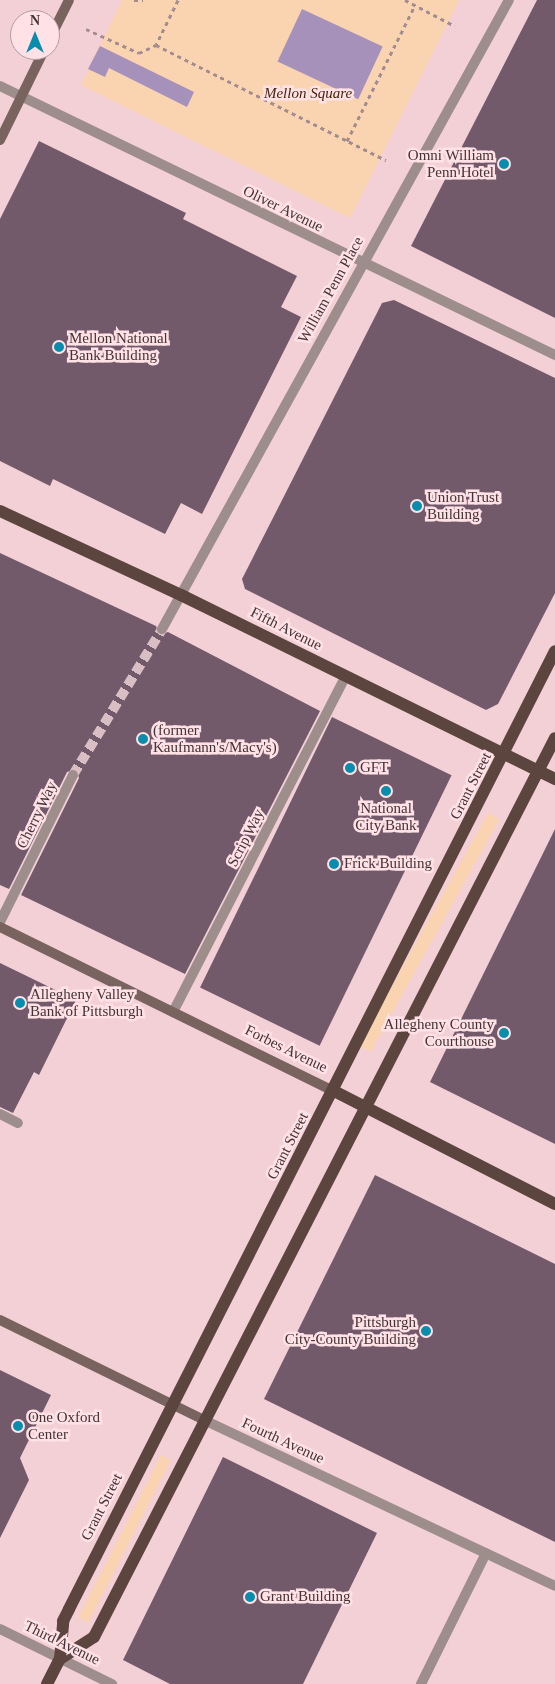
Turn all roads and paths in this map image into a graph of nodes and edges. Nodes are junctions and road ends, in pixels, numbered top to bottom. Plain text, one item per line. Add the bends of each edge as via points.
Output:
1 (69, 0) edge
2 (134, 0) edge
3 (143, 0) edge
4 (178, 0) edge
5 (405, 0) edge
6 (509, 0) edge
7 (415, 5) junction
8 (60, 18) edge
9 (455, 26) dead end
10 (86, 29) dead end
11 (156, 45) junction
12 (39, 60) edge
13 (0, 86) edge
14 (22, 97) junction
15 (0, 140) edge
16 (347, 140) junction
17 (386, 160) dead end
18 (363, 264) junction
19 (555, 355) edge
20 (0, 511) edge
21 (181, 595) junction
22 (162, 629) tunnel mouth
23 (555, 651) edge
24 (345, 677) junction
25 (555, 738) edge
26 (505, 755) junction
27 (538, 771) junction
28 (73, 775) tunnel mouth
29 (555, 780) edge
30 (0, 922) edge
31 (0, 927) edge
32 (173, 1012) junction
33 (334, 1091) junction
34 (366, 1107) junction
35 (0, 1114) edge
36 (18, 1123) dead end
37 (555, 1204) edge
38 (0, 1320) edge
39 (172, 1404) junction
40 (204, 1420) junction
41 (486, 1553) junction
42 (555, 1586) edge
43 (0, 1628) edge
44 (60, 1659) junction
45 (47, 1684) edge
46 (112, 1684) edge
47 (421, 1684) edge

1 - 8 street
2 - 3 path
4 - 11 path
5 - 7 path
6 - 18 street, William Penn Place
7 - 9 path
7 - 16 path
10 - 11 path via 140,52
11 - 16 path
12 - 14 street
13 - 14 street, Oliver Avenue
14 - 15 street
14 - 18 street, Oliver Avenue
16 - 17 path
18 - 19 street, Oliver Avenue
18 - 21 street, William Penn Place
20 - 21 main road, Fifth Avenue
21 - 22 street
21 - 24 main road, Fifth Avenue
23 - 26 main road, Grant Street
24 - 26 main road, Fifth Avenue
24 - 32 street, Scrip Way
25 - 27 main road, Grant Street
26 - 27 main road, Fifth Avenue
26 - 33 main road, Grant Street
27 - 29 main road, Fifth Avenue
27 - 34 main road, Grant Street
28 - 30 street, Cherry Way
31 - 32 street, Forbes Avenue
32 - 33 street, Forbes Avenue
33 - 34 main road, Forbes Avenue
33 - 39 main road, Grant Street
34 - 37 main road, Forbes Avenue
34 - 40 main road, Grant Street
35 - 36 street
38 - 39 street, Fourth Avenue
39 - 40 street, Fourth Avenue
39 - 44 main road, Grant Street via 63,1621
40 - 41 street, Fourth Avenue
40 - 44 main road, Grant Street via 94,1637
41 - 42 street, Fourth Avenue
41 - 47 street
43 - 44 street, Third Avenue
44 - 45 main road, Grant Street
44 - 46 street, Third Avenue

